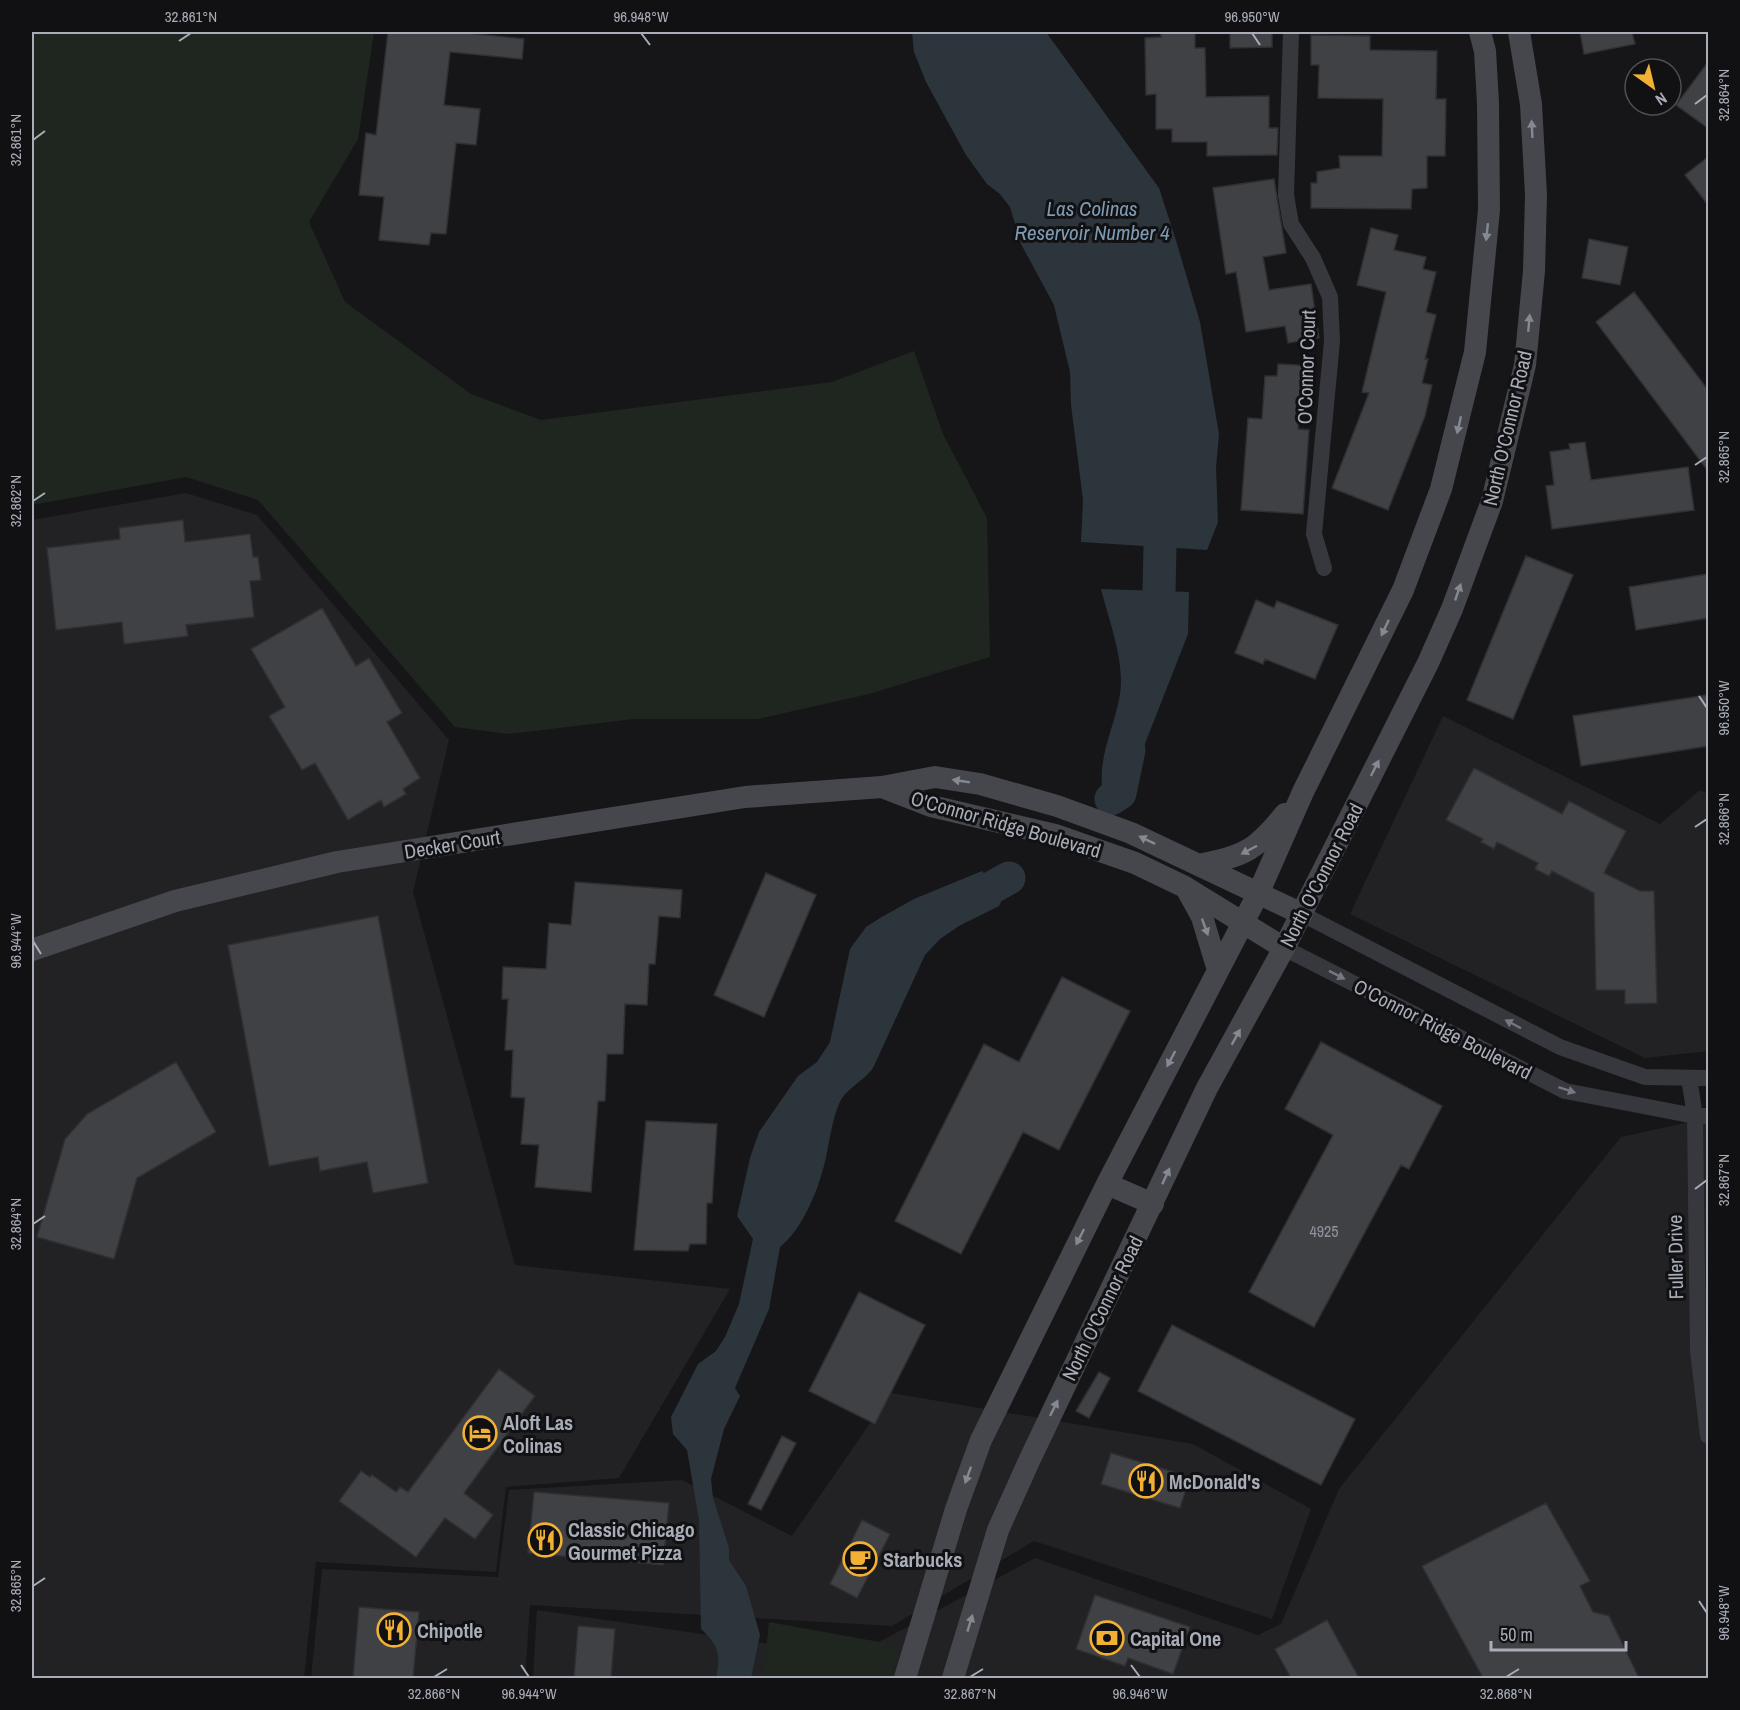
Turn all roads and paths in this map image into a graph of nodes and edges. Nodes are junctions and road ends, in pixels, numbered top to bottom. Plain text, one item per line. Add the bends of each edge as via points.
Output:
1 (1291, 32) edge
2 (1480, 32) edge
3 (1520, 32) edge
4 (1324, 568) dead end
5 (882, 787) junction
6 (1303, 792) junction
7 (1199, 865) junction
8 (1185, 887) junction
9 (1258, 894) junction
10 (1302, 914) junction
11 (1243, 921) junction
12 (1284, 948) junction
13 (32, 950) edge
14 (1218, 970) junction
15 (1689, 1078) junction
16 (1708, 1078) edge
17 (1702, 1116) edge
18 (1107, 1184) junction
19 (1153, 1204) junction
20 (1708, 1436) edge
21 (904, 1678) edge
22 (953, 1678) edge

1 - 4 street, O'Connor Court via 1286,195 1291,224 1313,258 1331,308 1332,341 1314,534
2 -> 6 main road via 1488,103 1489,210 1475,352 1458,431 1403,590
10 -> 3 main road, North O'Connor Road via 1452,609 1495,489 1525,365 1534,271 1536,195 1531,104
7 -> 5 main road, O'Connor Ridge Boulevard via 1131,832 980,784 936,777
5 - 8 main road, O'Connor Ridge Boulevard via 931,806 1056,835 1135,863
5 - 13 main road, Decker Court via 745,797 337,862 175,901
6 -> 7 main road via 1257,846 1228,859
6 - 9 main road
7 - 9 main road, O'Connor Ridge Boulevard
8 - 11 main road, O'Connor Ridge Boulevard
8 -> 14 main road via 1202,917
9 - 10 main road, O'Connor Ridge Boulevard
9 - 11 main road
10 - 12 main road, North O'Connor Road
15 -> 10 street, O'Connor Ridge Boulevard via 1645,1077 1560,1047
11 - 12 main road, O'Connor Ridge Boulevard
11 - 14 main road
12 -> 17 street, O'Connor Ridge Boulevard via 1565,1091
19 -> 12 main road, North O'Connor Road via 1207,1088
14 -> 18 main road
15 - 16 street, O'Connor Ridge Boulevard
15 - 17 street, Fuller Drive
17 - 20 street, Fuller Drive via 1698,1351
18 - 19 main road
18 -> 21 main road via 981,1440
22 -> 19 main road, North O'Connor Road via 998,1530

